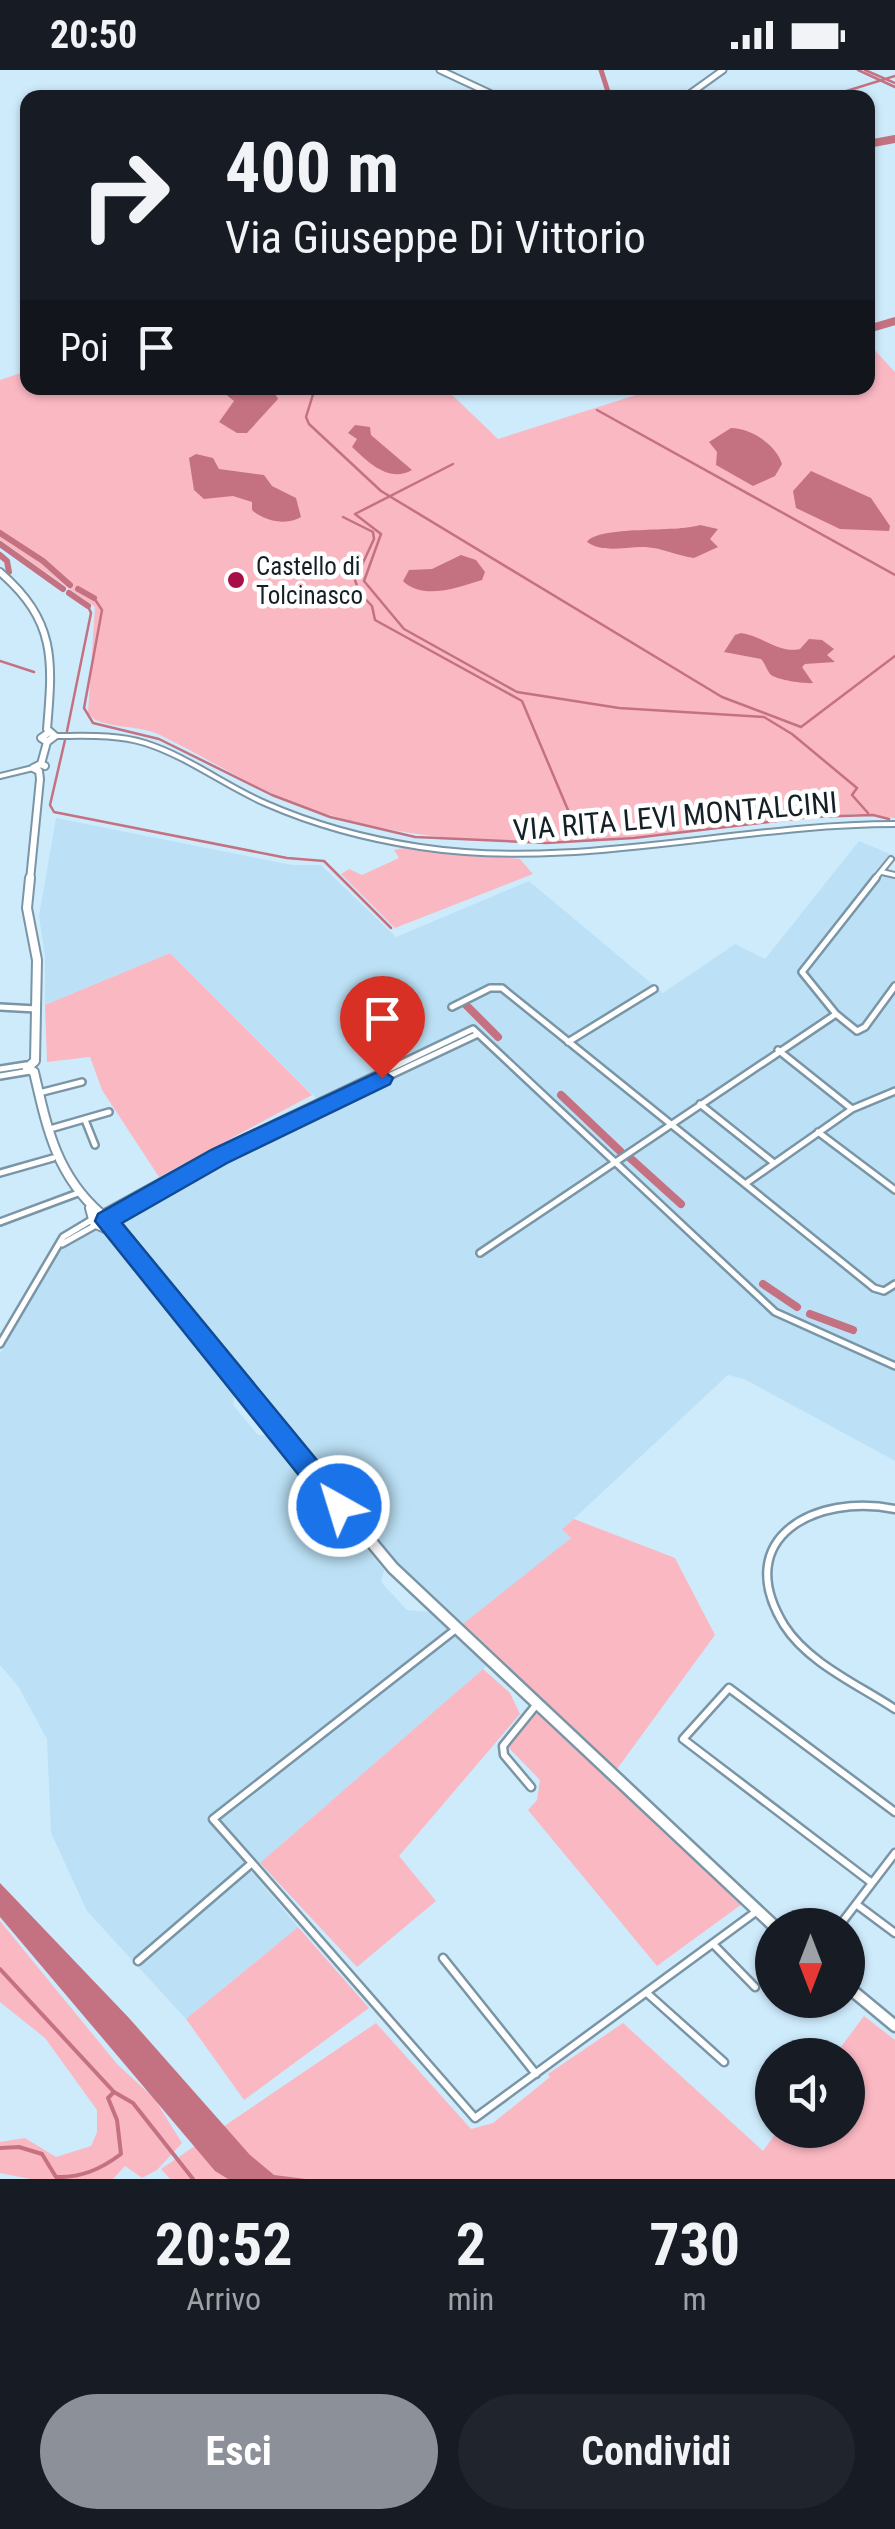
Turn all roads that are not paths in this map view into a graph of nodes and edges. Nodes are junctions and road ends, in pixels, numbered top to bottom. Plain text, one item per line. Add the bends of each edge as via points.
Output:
1 (440, 70) edge
2 (723, 70) edge
3 (483, 90) edge
4 (695, 90) edge
5 (0, 572) edge
6 (52, 737) junction
7 (38, 768) junction
8 (0, 776) edge
9 (895, 824) edge
10 (891, 860) dead end
11 (882, 872) junction
12 (895, 875) edge
13 (895, 986) edge
14 (654, 989) dead end
15 (0, 1006) edge
16 (452, 1007) dead end
17 (39, 1008) junction
18 (836, 1014) junction
19 (568, 1042) junction
20 (778, 1050) junction
21 (32, 1067) junction
22 (0, 1073) edge
23 (82, 1082) dead end
24 (895, 1091) edge
25 (39, 1094) junction
26 (700, 1104) junction
27 (852, 1109) junction
28 (109, 1112) dead end
29 (84, 1119) junction
30 (670, 1124) junction
31 (46, 1130) junction
32 (818, 1132) junction
33 (95, 1144) dead end
34 (53, 1158) junction
35 (614, 1162) junction
36 (774, 1164) junction
37 (0, 1173) edge
38 (745, 1184) junction
39 (895, 1190) edge
40 (78, 1192) junction
41 (100, 1219) junction
42 (0, 1222) edge
43 (480, 1253) dead end
44 (893, 1289) edge
45 (0, 1344) edge
46 (895, 1366) edge
47 (895, 1510) edge
48 (456, 1628) junction
49 (537, 1704) junction
50 (893, 1704) edge
51 (531, 1788) dead end
52 (895, 1812) edge
53 (895, 1853) edge
54 (252, 1862) junction
55 (872, 1883) junction
56 (856, 1904) junction
57 (853, 1908) edge
58 (755, 1909) edge
59 (755, 1913) edge
60 (895, 1933) edge
61 (714, 1945) junction
62 (443, 1958) dead end
63 (138, 1961) dead end
64 (755, 1987) dead end
65 (648, 1993) junction
66 (865, 2001) edge
67 (895, 2026) edge
68 (724, 2062) dead end
69 (536, 2074) junction

1 - 3 main road
2 - 4 main road
5 - 6 main road via 35,606 48,632
6 - 7 main road
6 - 9 street, VIA RITA LEVI MONTALCINI via 145,743 305,818 448,850 586,852 823,825
7 - 8 street
7 - 17 main road via 28,908
10 - 11 street
11 - 12 street
11 - 18 street via 802,972
13 - 18 street via 865,1027 852,1030
14 - 19 street
15 - 17 street
16 - 19 street via 498,986
17 - 21 main road
18 - 20 street
19 - 30 street
20 - 26 street
20 - 27 street
21 - 22 street
21 - 25 main road
23 - 25 street
24 - 27 street
25 - 31 main road
26 - 30 street
26 - 36 street
27 - 32 street
28 - 29 street
29 - 31 street
29 - 33 street
30 - 35 street
30 - 38 street
31 - 34 main road
32 - 36 street
32 - 39 street
34 - 37 street
34 - 40 main road
35 - 41 street via 476,1031
35 - 43 street
35 - 46 street via 786,1318
36 - 38 street
38 - 44 street via 874,1288
40 - 41 main road
40 - 42 street
41 - 45 street via 59,1246
41 - 48 main road via 362,1533
47 - 50 street via 852,1502 800,1518 777,1543 768,1576 776,1611 800,1643
48 - 49 main road
48 - 54 street via 213,1818
49 - 51 street via 503,1746
49 - 58 main road
52 - 55 street via 728,1688 683,1739
53 - 55 street
54 - 63 street
54 - 69 street via 475,2118
55 - 56 street
56 - 57 street
56 - 60 street
59 - 61 street
61 - 64 street
61 - 65 street
62 - 69 street
65 - 68 street
65 - 69 street
66 - 67 main road

